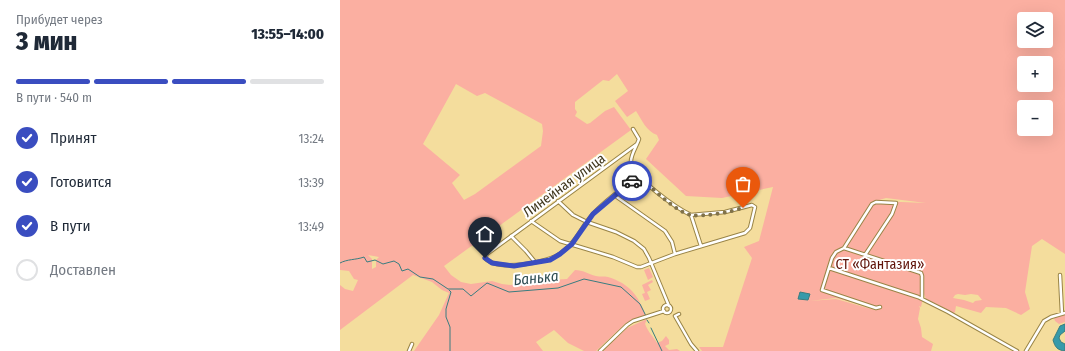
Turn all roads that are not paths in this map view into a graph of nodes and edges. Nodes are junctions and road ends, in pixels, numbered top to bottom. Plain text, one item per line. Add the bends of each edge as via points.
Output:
1 (633, 129) dead end
2 (637, 144) junction
3 (639, 176) junction
4 (614, 195) junction
5 (558, 201) junction
6 (691, 215) junction
7 (531, 221) junction
8 (586, 222) junction
9 (511, 236) junction
10 (572, 244) junction
11 (701, 246) junction
12 (844, 248) junction
13 (675, 254) junction
14 (865, 254) junction
15 (535, 262) junction
16 (651, 263) junction
17 (829, 268) junction
18 (1060, 275) dead end
19 (922, 299) junction
20 (669, 306) junction
21 (880, 307) dead end
22 (664, 311) junction
23 (679, 314) dead end
24 (1063, 314) edge
25 (412, 344) dead end
26 (409, 351) edge
27 (600, 351) edge
28 (697, 351) edge
29 (1017, 351) edge
30 (1026, 351) edge

1 - 2 street via 639,139
2 - 3 street via 631,156 631,163
2 - 5 street, Линейная улица
3 - 4 street
3 - 6 street via 669,203
4 - 8 street
4 - 13 street via 665,231 672,242
5 - 7 street, Линейная улица
5 - 8 street via 573,215
6 - 11 street
6 - 11 street via 725,212 752,205 755,207 748,232
7 - 9 street, Линейная улица
7 - 10 street via 552,237
8 - 10 street
8 - 16 street via 605,227 634,241 644,249
9 - 15 street
9 - 15 street, Линейная улица via 485,258 492,263 514,266
10 - 15 street via 550,260
10 - 16 street via 637,267
11 - 13 street
12 - 14 street
12 - 14 street via 872,204 896,203 892,214
12 - 17 street via 834,254
13 - 16 street
14 - 19 street via 921,273
16 - 20 street
17 - 19 street
17 - 21 street via 823,291 876,308
18 - 24 street
19 - 29 street
20 - 22 street via 665,306
20 - 22 street via 670,312
22 - 27 street via 627,325
23 - 28 street via 675,316
24 - 30 street via 1044,320
25 - 26 street

